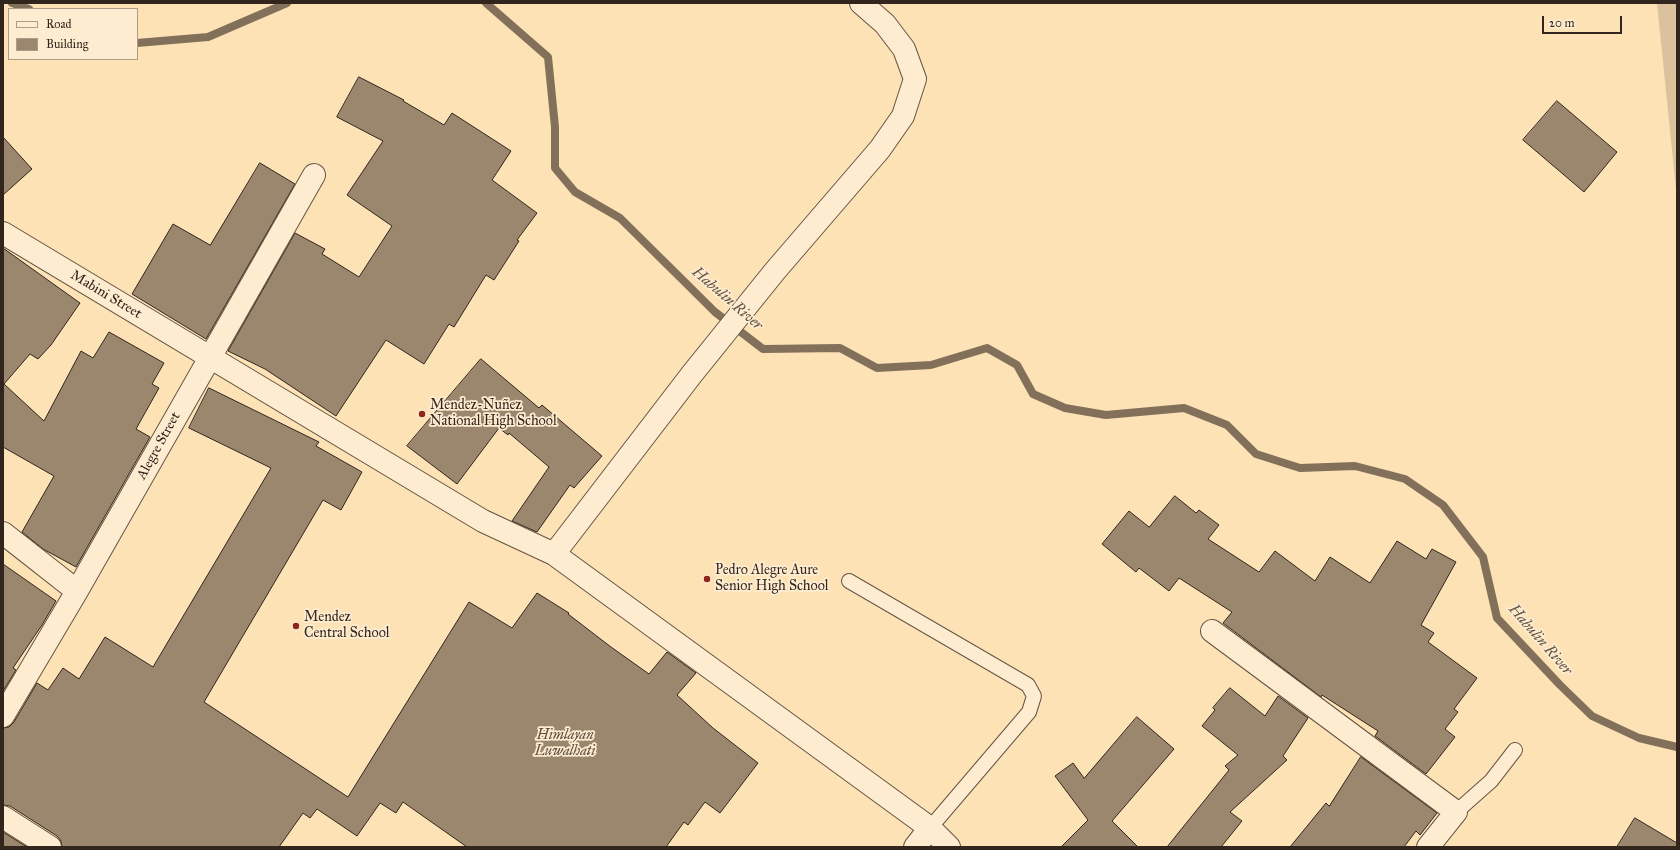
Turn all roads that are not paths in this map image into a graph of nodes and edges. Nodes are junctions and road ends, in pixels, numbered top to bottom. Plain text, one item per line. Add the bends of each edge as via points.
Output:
1 (861, 3) edge
2 (314, 175) dead end
3 (3, 233) edge
4 (210, 357) junction
5 (3, 533) edge
6 (554, 554) junction
7 (849, 581) dead end
8 (77, 591) junction
9 (1212, 631) dead end
10 (3, 716) edge
11 (1515, 750) dead end
12 (1456, 812) junction
13 (3, 817) edge
14 (930, 828) junction
15 (50, 847) edge
16 (915, 847) edge
17 (949, 847) edge
18 (1428, 847) edge

1 - 6 street via 885,24 904,49 915,80 902,116 880,149 775,271 692,374
2 - 4 street, Alegre Street
3 - 4 street, Mabini Street
4 - 6 street, Mabini Street via 483,521
4 - 8 street, Alegre Street
5 - 8 street
6 - 14 street, Mabini Street
7 - 14 lane via 1028,685 1034,696 1029,712
8 - 10 street, Alegre Street
9 - 12 street
11 - 12 lane via 1491,781
12 - 18 street
13 - 15 street
14 - 16 street
14 - 17 street, Mabini Street

